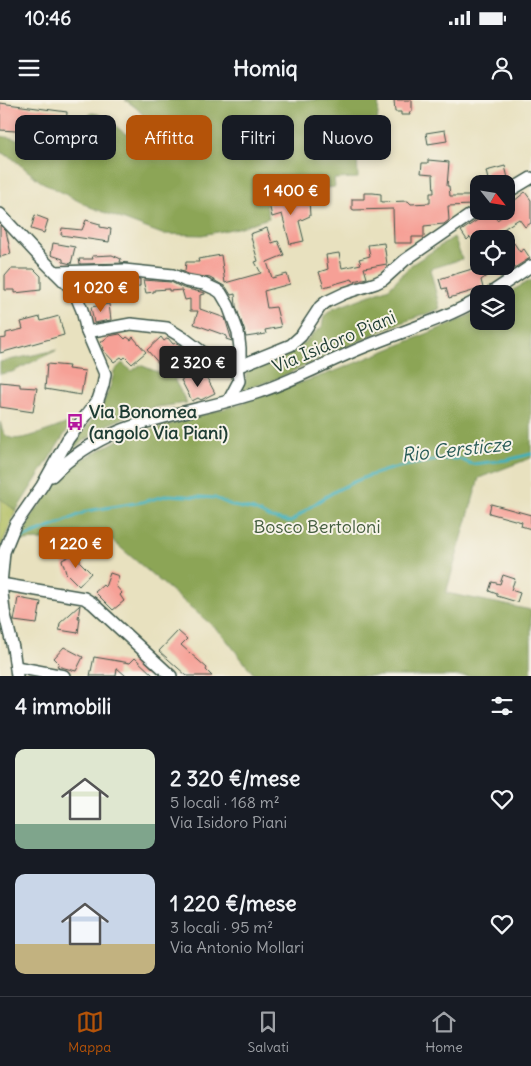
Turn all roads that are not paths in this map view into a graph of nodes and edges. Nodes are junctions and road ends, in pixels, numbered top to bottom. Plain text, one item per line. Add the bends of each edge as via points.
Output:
1 (531, 178) edge
2 (515, 188) edge
3 (0, 214) edge
4 (470, 215) edge
5 (531, 266) edge
6 (55, 272) junction
7 (502, 285) edge
8 (470, 304) edge
9 (87, 332) junction
10 (237, 366) junction
11 (229, 400) junction
12 (42, 486) junction
13 (1, 584) edge
14 (17, 672) edge
15 (64, 676) edge
16 (171, 676) edge

1 - 2 street
3 - 6 street
4 - 10 street via 405,260 384,279 326,302 301,336 291,344
5 - 7 street
6 - 9 street via 78,298
6 - 10 street via 124,270 173,275 204,284 221,293 231,311 240,348
8 - 11 street, Via Isidoro Piani via 269,389
9 - 10 street via 131,324 167,328 218,364
9 - 12 street via 104,370 103,385 95,405 68,439
10 - 11 street via 239,381
11 - 12 street, Via Isidoro Piani via 146,421 106,436 82,450
12 - 13 street via 8,540 1,568
13 - 14 street
13 - 16 street via 84,598
14 - 15 street

